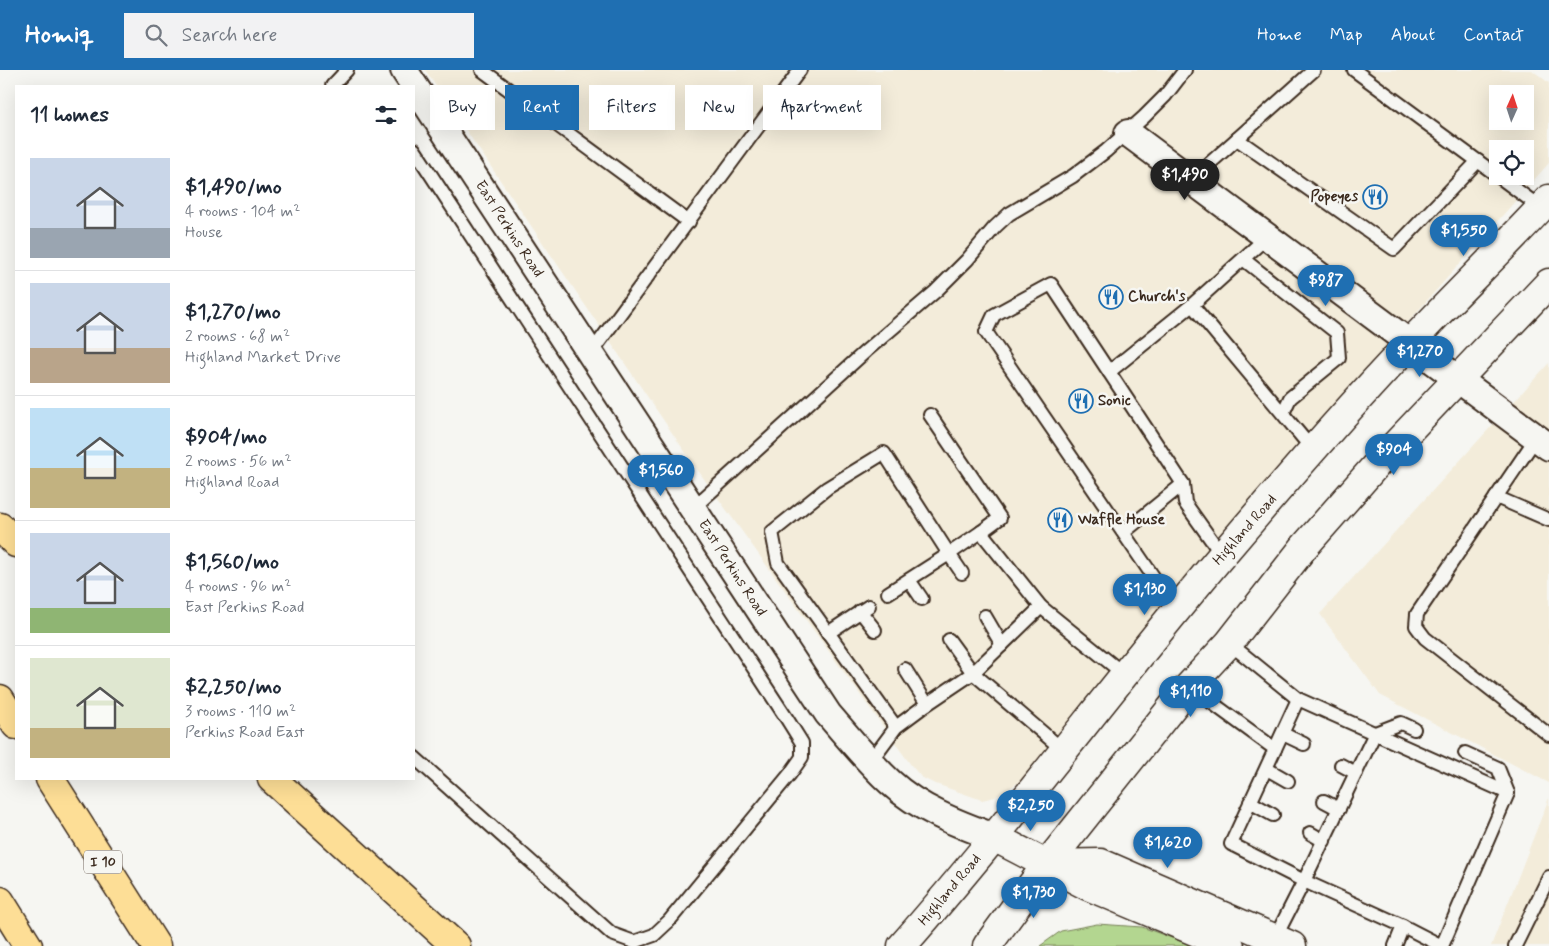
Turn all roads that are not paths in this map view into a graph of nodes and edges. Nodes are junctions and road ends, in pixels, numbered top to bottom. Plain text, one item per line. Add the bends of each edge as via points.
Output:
1 (348, 70) edge
2 (404, 70) edge
3 (482, 70) edge
4 (800, 70) edge
5 (1185, 70) edge
6 (1314, 70) edge
7 (1354, 70) edge
8 (333, 85) edge
9 (414, 85) edge
10 (415, 87) edge
11 (1128, 133) junction
12 (1237, 139) junction
13 (415, 151) edge
14 (1478, 161) junction
15 (1489, 169) edge
16 (1191, 180) junction
17 (1513, 185) edge
18 (1545, 204) edge
19 (689, 222) junction
20 (1267, 237) junction
21 (1243, 259) junction
22 (1549, 283) edge
23 (1192, 305) junction
24 (1410, 343) junction
25 (591, 353) junction
26 (1109, 372) junction
27 (1456, 379) junction
28 (1283, 413) junction
29 (930, 414) dead end
30 (1542, 443) edge
31 (1313, 450) junction
32 (1183, 484) junction
33 (1496, 497) junction
34 (693, 508) junction
35 (1549, 520) edge
36 (0, 526) edge
37 (981, 532) junction
38 (1124, 532) junction
39 (15, 541) edge
40 (948, 554) junction
41 (1222, 555) junction
42 (962, 573) dead end
43 (909, 580) junction
44 (888, 593) dead end
45 (922, 599) dead end
46 (1041, 607) junction
47 (1176, 610) junction
48 (985, 616) dead end
49 (875, 630) dead end
50 (828, 633) junction
51 (949, 640) dead end
52 (1229, 642) junction
53 (1002, 645) junction
54 (905, 669) dead end
55 (973, 673) junction
56 (1125, 675) junction
57 (1189, 686) junction
58 (0, 699) edge
59 (1298, 699) junction
60 (927, 704) junction
61 (15, 723) edge
62 (896, 727) junction
63 (1414, 729) dead end
64 (1375, 733) junction
65 (1283, 734) junction
66 (1549, 735) edge
67 (1304, 744) dead end
68 (1275, 749) junction
69 (1064, 750) junction
70 (1465, 753) dead end
71 (415, 758) edge
72 (870, 762) junction
73 (1341, 765) dead end
74 (1267, 769) junction
75 (1356, 773) junction
76 (51, 780) edge
77 (273, 780) edge
78 (1288, 781) dead end
79 (1508, 793) junction
80 (1324, 801) dead end
81 (1250, 802) junction
82 (1339, 809) junction
83 (1273, 815) dead end
84 (1310, 834) dead end
85 (994, 837) junction
86 (1324, 841) junction
87 (1047, 864) junction
88 (1549, 877) edge
89 (1304, 881) junction
90 (0, 900) edge
91 (1403, 926) junction
92 (1284, 942) edge
93 (28, 946) edge
94 (156, 946) edge
95 (456, 946) edge
96 (902, 946) edge
97 (986, 946) edge
98 (1230, 946) edge
99 (1396, 946) edge
100 (1516, 946) edge

1 - 8 lane
2 - 9 street, East Perkins Road
3 - 19 lane
4 - 19 lane
5 - 11 lane via 1165,96
6 - 12 lane
7 - 14 lane
10 - 25 street, East Perkins Road
11 - 16 street
11 - 34 lane via 1073,176 1009,214 936,290
12 - 14 lane via 1394,249
12 - 16 lane
13 - 71 lane via 788,719 802,743 802,757 669,921 654,935 634,942 612,934
14 - 15 lane
16 - 20 street
17 - 18 lane
18 - 24 main road, Highland Road
19 - 25 lane
20 - 21 lane
20 - 24 street
21 - 23 lane
21 - 28 lane via 1337,333 1339,358 1290,398
22 - 27 main road
23 - 26 lane
23 - 28 lane
24 - 27 street
24 - 31 main road, Highland Road
25 - 34 street, East Perkins Road
26 - 32 lane
26 - 38 lane via 1052,284 994,315 986,332
27 - 30 street
27 - 52 main road via 1304,548
28 - 31 lane
29 - 37 lane via 1000,518
30 - 33 lane
31 - 41 main road, Highland Road
32 - 38 lane
32 - 41 lane via 1185,503
33 - 35 lane
33 - 66 lane via 1417,614 1416,626 1425,638
34 - 72 street, East Perkins Road via 828,714
36 - 39 highway
37 - 40 lane
37 - 46 lane
38 - 47 lane
40 - 42 lane
40 - 43 lane
40 - 50 lane via 884,452 828,488 772,532 778,563
41 - 47 main road, Highland Road
43 - 44 lane
43 - 45 lane
46 - 53 lane
46 - 56 lane
47 - 56 main road, Highland Road
48 - 53 lane
49 - 50 lane via 865,608
50 - 62 lane
51 - 55 lane
52 - 57 main road
52 - 59 lane
53 - 55 lane
54 - 60 lane
55 - 60 lane
55 - 69 lane
56 - 69 main road, Highland Road
57 - 68 lane
57 - 87 main road
58 - 61 highway
59 - 64 lane
59 - 65 lane
60 - 62 lane
62 - 72 lane
63 - 64 lane via 1401,723
64 - 75 lane
64 - 79 lane
65 - 67 lane
65 - 68 lane
68 - 74 lane
69 - 85 main road, Highland Road
70 - 79 lane via 1498,768
72 - 85 street, East Perkins Road via 891,783 924,807
73 - 75 lane
74 - 78 lane
74 - 81 lane
75 - 82 lane
76 - 94 highway, I 10
77 - 95 highway
79 - 91 lane via 1442,946
80 - 82 lane
81 - 83 lane
81 - 89 lane via 1231,844
82 - 86 lane
84 - 86 lane
85 - 87 main road
85 - 96 main road, Highland Road
86 - 89 lane
87 - 92 main road via 1101,863
87 - 97 main road
87 - 98 main road via 1088,886
88 - 100 lane
89 - 91 lane
89 - 92 lane
90 - 93 highway
91 - 99 lane

